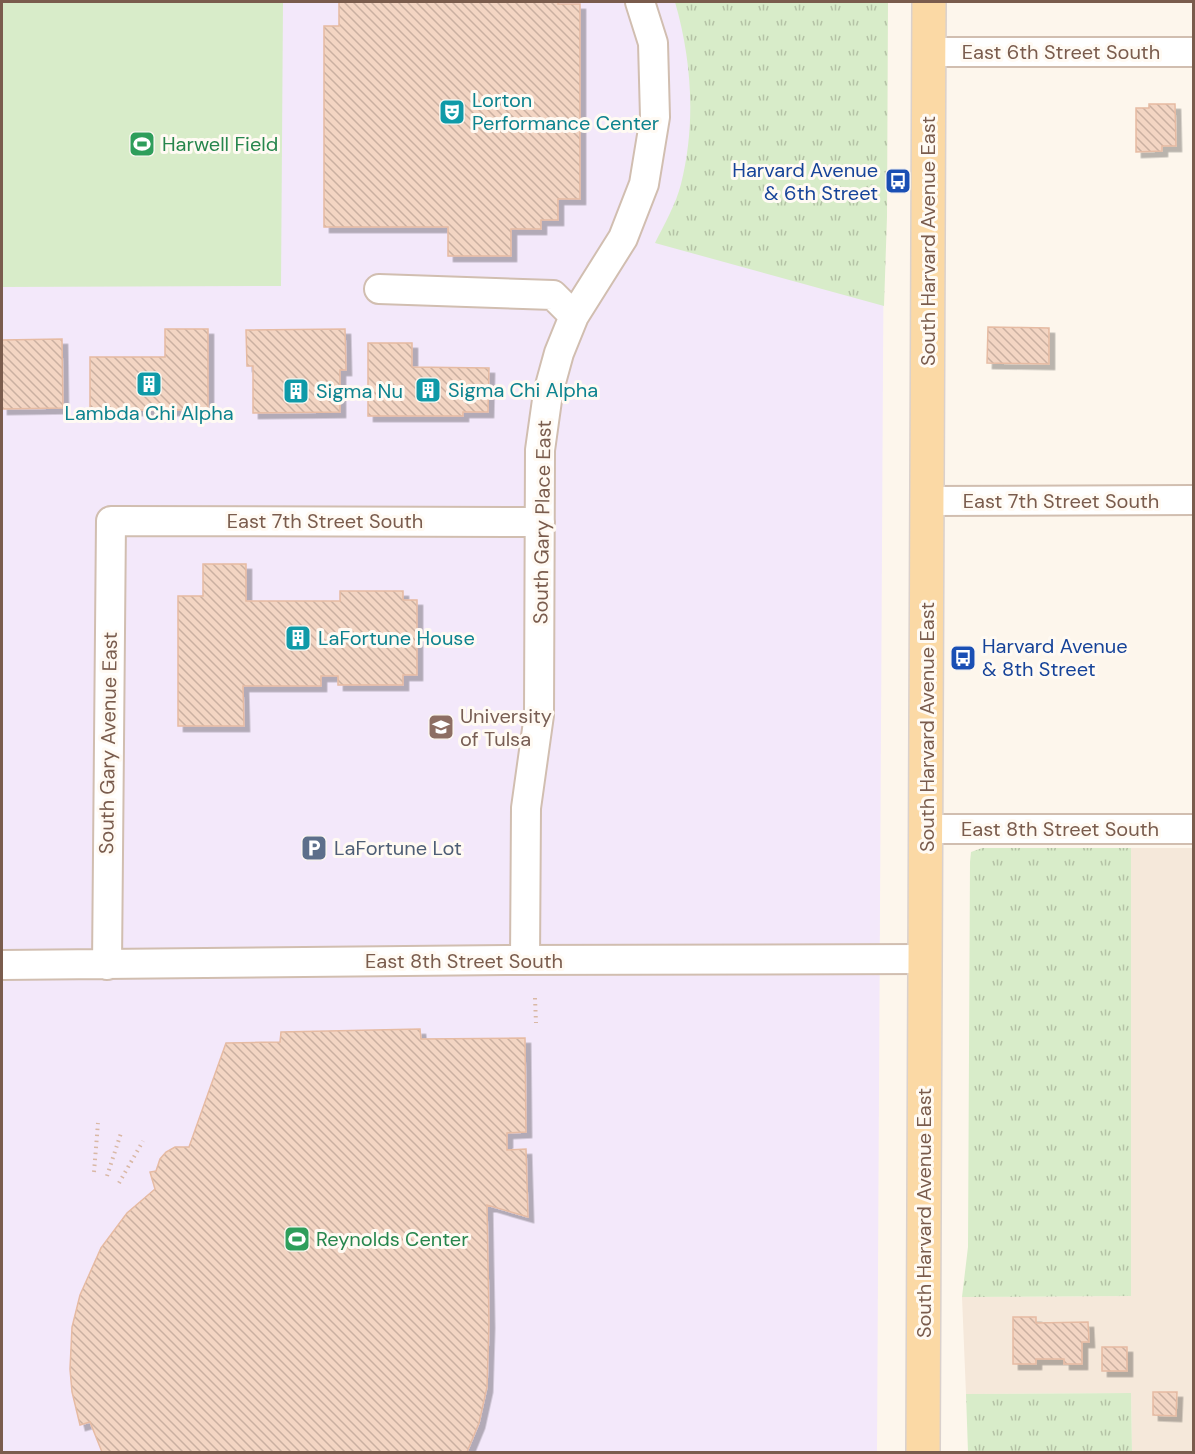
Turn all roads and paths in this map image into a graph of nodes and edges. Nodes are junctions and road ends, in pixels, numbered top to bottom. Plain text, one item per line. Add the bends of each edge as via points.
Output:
1 (640, 2) edge
2 (928, 2) edge
3 (928, 52) junction
4 (1194, 52) edge
5 (379, 289) dead end
6 (574, 316) junction
7 (1194, 500) edge
8 (928, 501) junction
9 (111, 521) joint
10 (540, 522) junction
11 (926, 830) junction
12 (1194, 830) edge
13 (926, 959) junction
14 (525, 960) junction
15 (2, 964) edge
16 (107, 964) junction
17 (535, 998) dead end
18 (536, 1023) dead end
19 (98, 1123) dead end
20 (121, 1133) dead end
21 (143, 1141) dead end
22 (94, 1172) dead end
23 (107, 1176) dead end
24 (118, 1183) dead end
25 (923, 1452) edge

1 - 6 street, South Gary Place East via 653,43 655,117 644,184 623,238
2 - 3 main road, South Harvard Avenue East
3 - 4 street, East 6th Street South
3 - 8 main road, South Harvard Avenue East
5 - 6 street via 553,294
6 - 10 street, South Gary Place East via 559,353 543,422
7 - 8 street, East 7th Street South
8 - 11 main road, South Harvard Avenue East
9 - 10 street, East 7th Street South
9 - 16 street, South Gary Avenue East
10 - 14 street, South Gary Place East via 539,715 526,808
11 - 12 street, East 8th Street South
11 - 13 main road, South Harvard Avenue East
13 - 14 street, East 8th Street South
13 - 25 main road, South Harvard Avenue East
14 - 16 street, East 8th Street South
15 - 16 street, East 8th Street South
17 - 18 path
19 - 22 path
20 - 23 path
21 - 24 path

